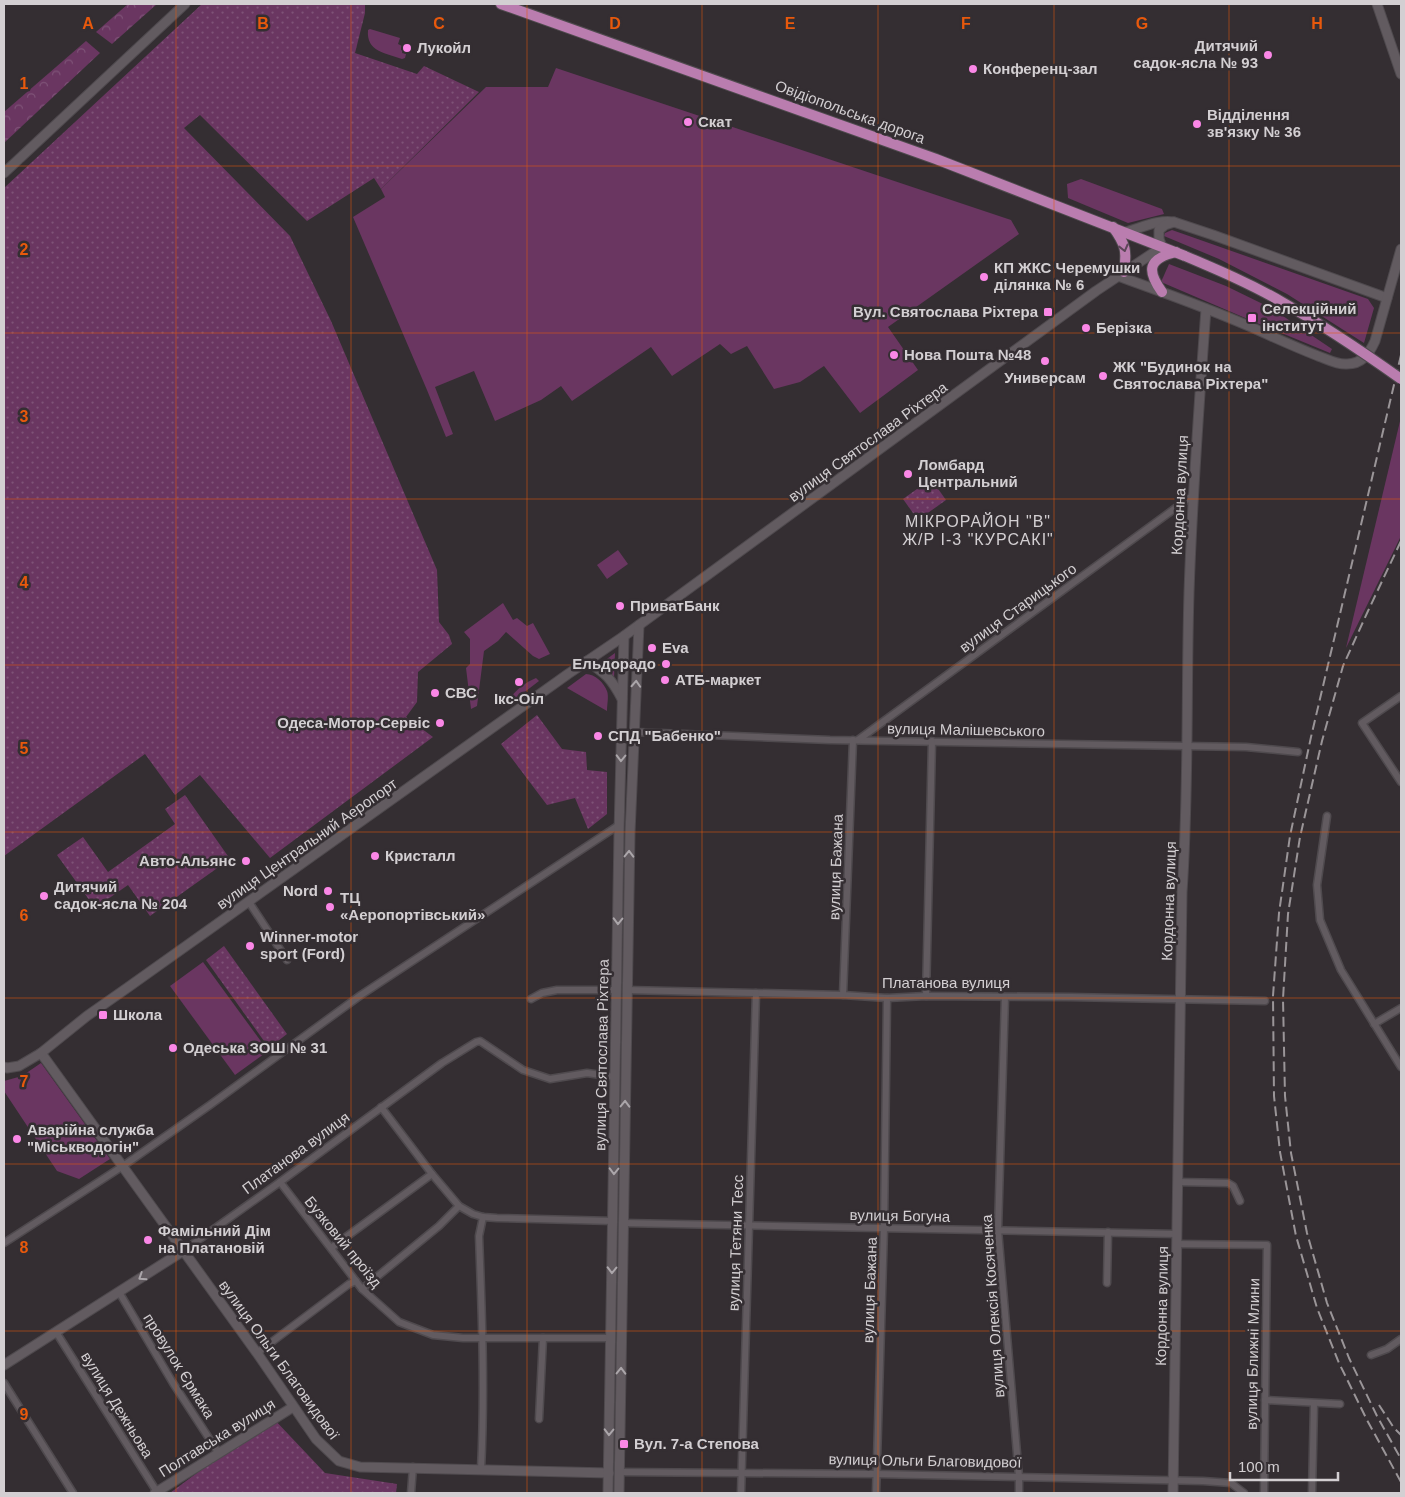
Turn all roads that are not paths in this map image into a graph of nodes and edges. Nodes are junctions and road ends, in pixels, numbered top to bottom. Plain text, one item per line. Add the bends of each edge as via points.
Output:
1 (185, 4) edge
2 (501, 4) edge
3 (1378, 4) edge
4 (1401, 74) edge
5 (4, 173) edge
6 (1174, 222) junction
7 (1113, 226) junction
8 (1126, 232) junction
9 (1162, 247) junction
10 (1401, 249) edge
11 (1180, 254) junction
12 (1121, 274) junction
13 (1162, 292) junction
14 (1387, 298) junction
15 (1206, 309) junction
16 (1401, 379) edge
17 (1192, 496) junction
18 (639, 625) junction
19 (624, 636) junction
20 (587, 661) junction
21 (1401, 696) edge
22 (622, 699) junction
23 (634, 732) junction
24 (855, 740) junction
25 (932, 741) junction
26 (1187, 746) junction
27 (1298, 752) dead end
28 (1401, 782) edge
29 (1327, 816) dead end
30 (619, 825) junction
31 (249, 902) junction
32 (287, 960) dead end
33 (617, 990) junction
34 (627, 990) junction
35 (756, 993) junction
36 (844, 995) junction
37 (926, 996) junction
38 (1005, 997) junction
39 (887, 998) junction
40 (532, 999) dead end
41 (1181, 999) junction
42 (1265, 1001) dead end
43 (1401, 1008) edge
44 (1374, 1024) junction
45 (41, 1053) junction
46 (4, 1067) edge
47 (1401, 1067) edge
48 (615, 1076) junction
49 (381, 1107) junction
50 (123, 1166) junction
51 (432, 1174) junction
52 (280, 1182) junction
53 (1178, 1182) junction
54 (1240, 1201) dead end
55 (459, 1206) junction
56 (483, 1217) junction
57 (613, 1221) junction
58 (623, 1223) junction
59 (749, 1225) junction
60 (884, 1228) junction
61 (998, 1230) junction
62 (1108, 1232) junction
63 (1177, 1234) junction
64 (4, 1243) edge
65 (1177, 1244) junction
66 (331, 1248) junction
67 (182, 1251) junction
68 (356, 1281) junction
69 (1107, 1283) dead end
70 (362, 1289) junction
71 (118, 1292) junction
72 (56, 1332) junction
73 (482, 1337) junction
74 (543, 1338) junction
75 (611, 1338) junction
76 (1401, 1340) edge
77 (257, 1353) junction
78 (1371, 1356) dead end
79 (4, 1365) edge
80 (4, 1383) edge
81 (1265, 1400) junction
82 (1314, 1404) junction
83 (1340, 1404) dead end
84 (293, 1407) junction
85 (539, 1419) dead end
86 (218, 1452) junction
87 (412, 1467) junction
88 (481, 1469) junction
89 (609, 1472) junction
90 (619, 1472) junction
91 (742, 1473) junction
92 (876, 1474) junction
93 (1019, 1476) junction
94 (1173, 1480) junction
95 (73, 1493) edge
96 (156, 1493) edge
97 (411, 1493) edge
98 (608, 1493) edge
99 (618, 1493) edge
100 (741, 1493) edge
101 (876, 1493) edge
102 (1019, 1493) edge
103 (1173, 1493) edge
104 (1244, 1493) edge
105 (1264, 1493) edge
106 (1312, 1493) edge

1 - 5 main road
2 - 7 main road, Овідіопольська дорога via 936,158
3 - 4 main road
6 - 8 main road via 1161,222
6 - 9 main road via 1159,230
6 - 14 main road
7 - 8 main road, Овідіопольська дорога
7 -> 12 main road via 1126,251
8 - 9 main road, Овідіопольська дорога
9 - 11 main road, Овідіопольська дорога
9 - 12 main road, вулиця Святослава Ріхтера
10 - 14 main road
11 - 13 main road via 1156,261 1152,275
11 - 16 main road, Овідіопольська дорога, bridge via 1282,302
12 - 13 main road
12 - 18 main road, вулиця Святослава Ріхтера
13 - 15 main road
14 - 15 main road via 1369,353 1358,362 1345,365
15 - 17 main road, Кордонна вулиця
17 - 24 street, вулиця Старицького
17 - 26 main road, Кордонна вулиця
18 - 19 main road, вулиця Святослава Ріхтера
23 -> 18 main road, вулиця Святослава Ріхтера
19 - 20 main road, вулиця Центральний Аеропорт
19 - 22 main road, вулиця Святослава Ріхтера
20 - 22 main road via 605,674
20 - 31 main road, вулиця Центральний Аеропорт
21 - 28 street via 1362,723
22 -> 30 main road, вулиця Святослава Ріхтера
23 - 24 street, вулиця Малішевського
34 -> 23 main road, вулиця Святослава Ріхтера
24 - 25 street, вулиця Малішевського
24 - 36 street, вулиця Бажана
25 - 26 street, вулиця Малішевського
25 - 37 street
26 - 27 street, вулиця Малішевського
26 - 41 main road, Кордонна вулиця
29 - 44 street via 1317,884 1320,920 1341,970
30 -> 33 main road, вулиця Святослава Ріхтера
30 - 50 street via 361,995
31 - 32 street
31 - 45 main road, вулиця Центральний Аеропорт via 87,1016
33 - 40 street via 557,990
33 - 48 main road, вулиця Святослава Ріхтера
34 - 35 street, Платанова вулиця
58 -> 34 main road, вулиця Святослава Ріхтера
35 - 36 street, Платанова вулиця
35 - 59 street, вулиця Тетяни Тесс
36 - 39 street, Платанова вулиця
37 - 38 street, Платанова вулиця
37 - 39 street, Платанова вулиця
38 - 41 street, Платанова вулиця
38 - 61 street, вулиця Олексія Косяченка
39 - 60 street, вулиця Бажана
41 - 42 street, Платанова вулиця
41 - 53 main road, Кордонна вулиця
43 - 44 street
44 - 47 street
45 - 46 main road, вулиця Центральний Аеропорт via 19,1066
45 - 50 main road, вулиця Ольги Благовидової
48 - 49 street, Платанова вулиця via 587,1073 550,1079 523,1070 480,1041 442,1063
48 -> 57 main road, вулиця Святослава Ріхтера
49 - 51 street
49 - 52 street, Платанова вулиця
50 - 64 street
50 - 67 main road, вулиця Ольги Благовидової
51 - 55 street
51 - 66 street
52 - 66 street, Бузковий проїзд
52 - 67 street, Платанова вулиця
53 - 54 street via 1228,1183
53 - 63 main road, Кордонна вулиця
55 - 56 street
55 - 70 street
56 - 57 street
56 - 73 street via 479,1236
57 -> 75 main road, вулиця Святослава Ріхтера
58 - 59 street, вулиця Богуна
90 -> 58 main road, вулиця Святослава Ріхтера
59 - 60 street, вулиця Богуна
59 - 91 street, вулиця Тетяни Тесс
60 - 61 street, вулиця Богуна
60 - 92 street, вулиця Бажана
61 - 62 street, вулиця Богуна
61 - 93 street, вулиця Олексія Косяченка
62 - 63 street, вулиця Богуна
62 - 69 street
63 - 65 main road, Кордонна вулиця
65 - 81 street, вулиця Ближні Млини via 1267,1246
65 - 94 main road, Кордонна вулиця
66 - 68 street, Бузковий проїзд
67 -> 71 main road, Платанова вулиця
67 - 77 main road, вулиця Ольги Благовидової
68 - 70 street, Бузковий проїзд
68 - 77 street
70 - 73 street, Бузковий проїзд via 399,1322 433,1335
71 - 72 main road, Платанова вулиця
71 - 86 street, провулок Єрмака
72 - 79 main road, Платанова вулиця
72 - 96 street, вулиця Дежньова
73 - 74 street, Бузковий проїзд
73 - 88 street
74 - 75 street, Бузковий проїзд
74 - 85 street
75 -> 89 main road, вулиця Святослава Ріхтера
76 - 78 street
77 - 84 main road, вулиця Ольги Благовидової
80 - 95 street
81 - 82 street
81 - 105 street, вулиця Ближні Млини
82 - 83 street
82 - 106 street
84 - 86 main road, Полтавська вулиця
84 - 87 main road, вулиця Ольги Благовидової via 316,1440 339,1461 360,1467
86 - 96 main road, Полтавська вулиця
87 - 88 main road, вулиця Ольги Благовидової
87 - 97 street
88 - 89 main road, вулиця Ольги Благовидової
89 - 98 main road, вулиця Святослава Ріхтера
90 - 91 street, вулиця Ольги Благовидової
90 - 99 main road, вулиця Святослава Ріхтера
91 - 92 street, вулиця Ольги Благовидової
91 - 100 street, вулиця Тетяни Тесс
92 - 93 street, вулиця Ольги Благовидової
92 - 101 street, вулиця Бажана
93 - 94 street, вулиця Ольги Благовидової
93 - 102 street, вулиця Олексія Косяченка
94 - 103 main road, Кордонна вулиця
94 - 104 street, вулиця Ольги Благовидової via 1231,1483

